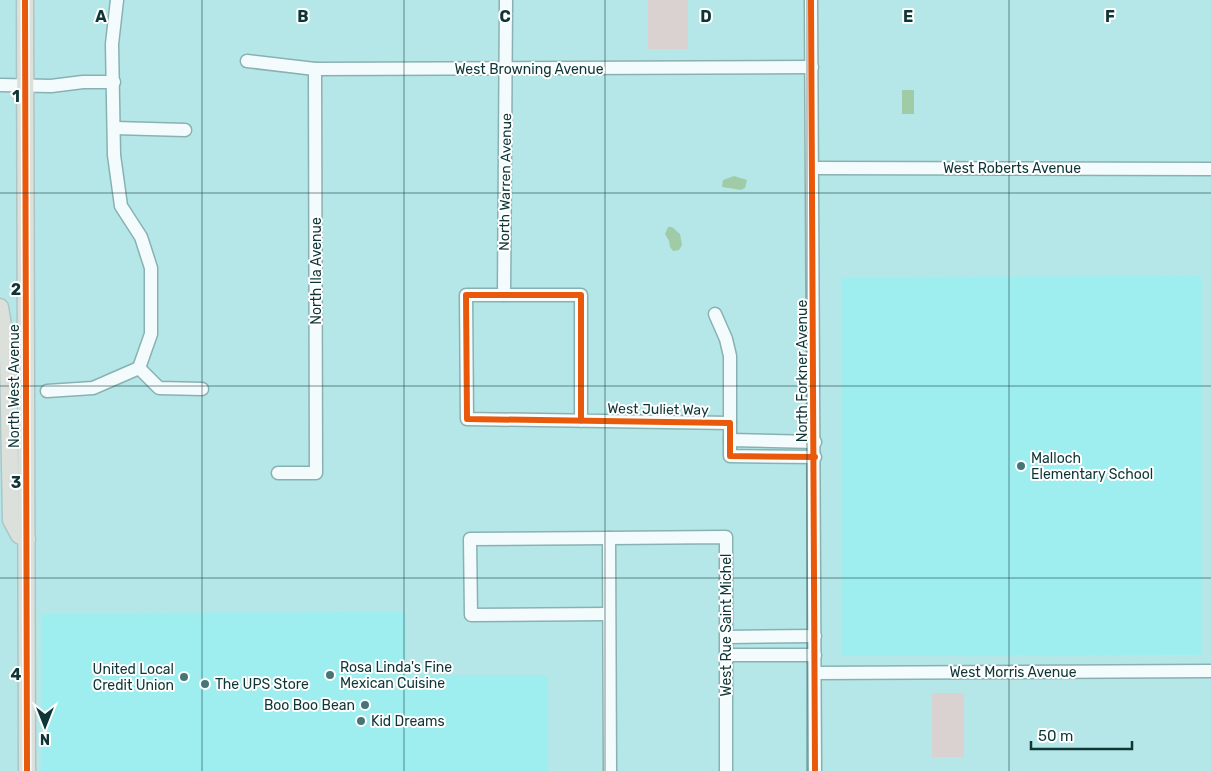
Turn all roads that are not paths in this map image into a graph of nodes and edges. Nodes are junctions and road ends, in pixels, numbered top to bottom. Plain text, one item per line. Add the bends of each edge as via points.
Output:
1 (25, 0) edge
2 (117, 0) edge
3 (506, 0) edge
4 (811, 0) edge
5 (247, 61) dead end
6 (812, 67) junction
7 (316, 69) junction
8 (506, 69) junction
9 (114, 82) junction
10 (0, 85) edge
11 (25, 85) junction
12 (115, 128) junction
13 (185, 130) dead end
14 (814, 168) junction
15 (1211, 169) edge
16 (504, 295) junction
17 (0, 306) edge
18 (715, 314) dead end
19 (139, 368) junction
20 (202, 389) dead end
21 (47, 391) dead end
22 (581, 421) junction
23 (730, 423) junction
24 (730, 440) junction
25 (815, 442) junction
26 (815, 457) junction
27 (278, 473) dead end
28 (609, 538) junction
29 (27, 539) junction
30 (608, 614) junction
31 (815, 636) junction
32 (727, 637) junction
33 (815, 655) junction
34 (726, 656) junction
35 (1211, 671) edge
36 (815, 673) junction
37 (27, 771) edge
38 (610, 771) edge
39 (726, 771) edge
40 (815, 771) edge

1 - 11 main road, North West Avenue
2 - 9 street via 112,44
3 - 8 street, North Warren Avenue
4 - 6 street, North Forkner Avenue
5 - 7 street, West Browning Avenue
6 - 8 street, West Browning Avenue
6 - 14 street, North Forkner Avenue
7 - 8 street, West Browning Avenue
7 - 27 street, North Ila Avenue via 316,473
8 - 16 street, North Warren Avenue
9 - 11 street
9 - 12 street
10 - 11 street
11 - 29 main road, North West Avenue
12 - 13 street
12 - 19 street via 114,155 121,206 141,237 152,268 152,334
14 - 15 street, West Roberts Avenue
14 - 25 street, North Forkner Avenue
16 - 22 street via 581,295
16 - 22 street, West Juliet Way via 466,295 467,419
17 - 29 main road via 8,356 11,520 19,535
18 - 23 street via 730,356
19 - 20 street via 159,388
19 - 21 street via 93,388
22 - 23 street, West Juliet Way
23 - 24 street
24 - 25 street
24 - 26 street via 730,456
25 - 26 street, North Forkner Avenue
26 - 31 street, North Forkner Avenue
28 - 30 street
28 - 30 street, West Rue Saint Michel via 470,539 471,615
28 - 32 street, West Rue Saint Michel via 726,537
29 - 37 main road, North West Avenue
30 - 38 street
31 - 32 street
31 - 33 street, North Forkner Avenue
32 - 34 street, West Rue Saint Michel
33 - 34 street
33 - 36 street, North Forkner Avenue
34 - 39 street, West Rue Saint Michel
35 - 36 street, West Morris Avenue
36 - 40 street, North Forkner Avenue

